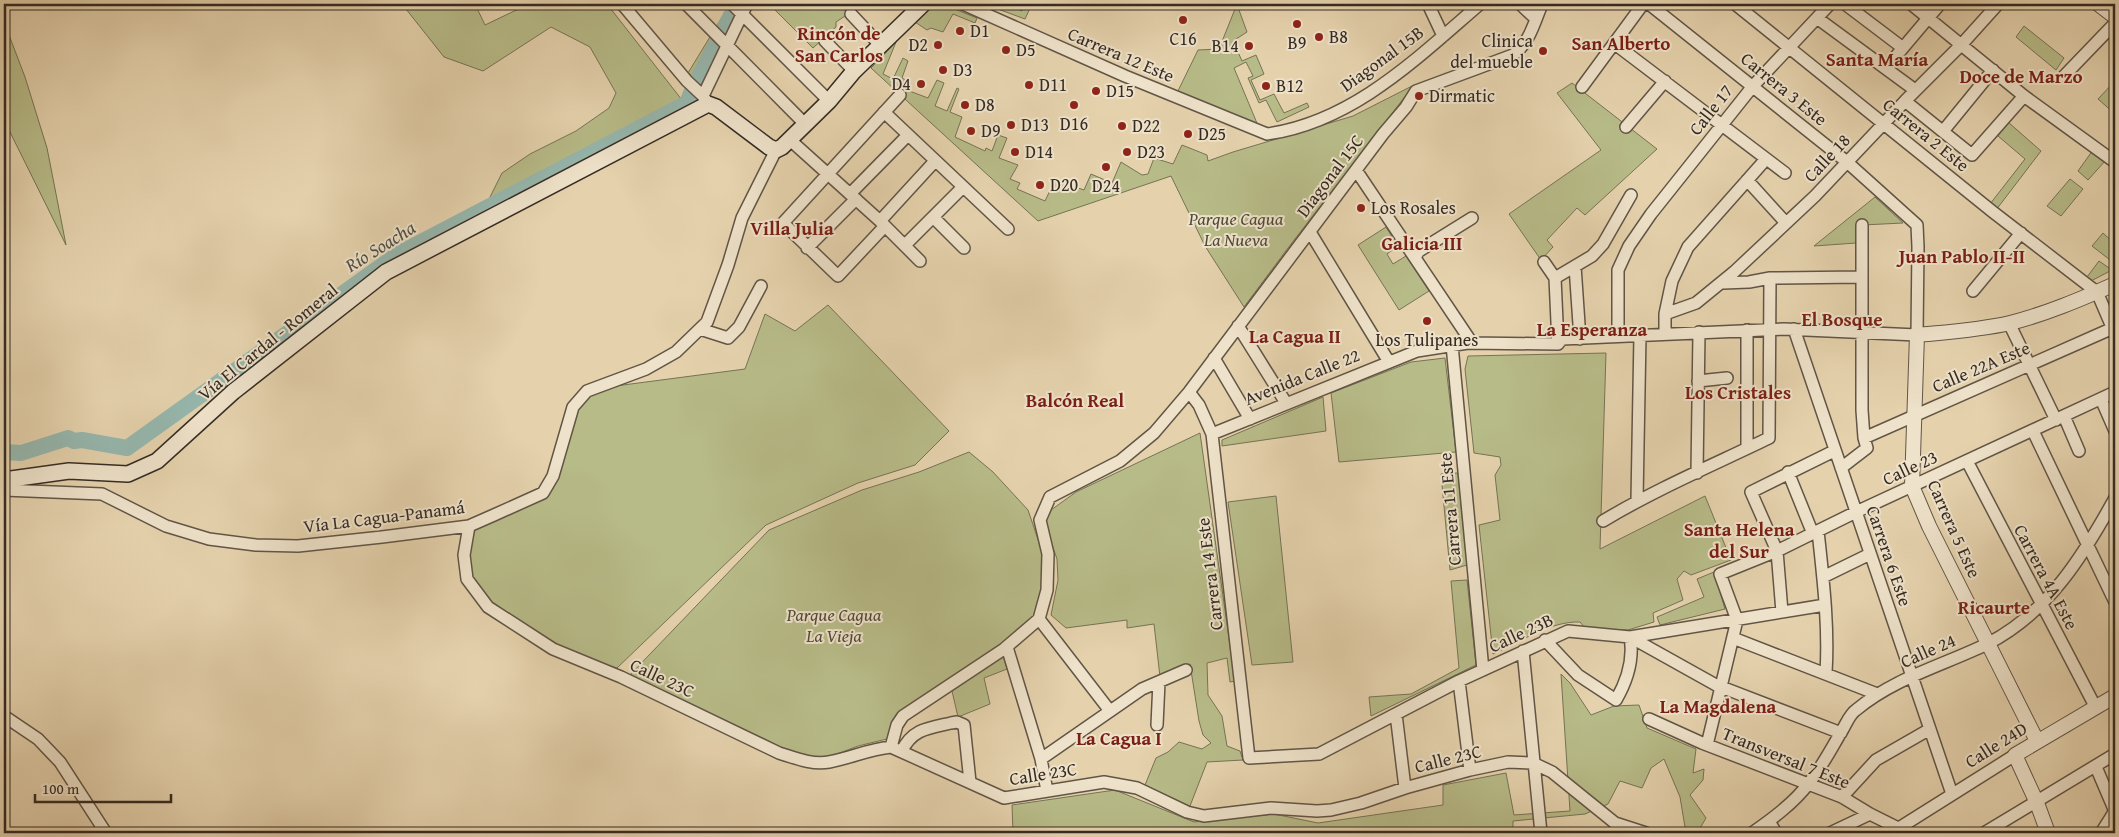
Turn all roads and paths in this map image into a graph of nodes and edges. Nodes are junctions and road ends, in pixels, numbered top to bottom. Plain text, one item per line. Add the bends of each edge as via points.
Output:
1 (622, 4) edge
2 (686, 4) edge
3 (963, 4) edge
4 (1428, 4) edge
5 (1480, 4) edge
6 (1520, 4) edge
7 (1542, 4) edge
8 (1643, 4) edge
9 (1649, 4) edge
10 (1735, 4) edge
11 (1830, 4) edge
12 (1845, 4) edge
13 (1911, 4) edge
14 (1940, 4) edge
15 (1998, 4) edge
16 (917, 6) edge
17 (740, 8) edge
18 (2110, 12) edge
19 (851, 14) dead end
20 (1929, 17) junction
21 (1817, 18) junction
22 (1536, 19) junction
23 (1443, 36) junction
24 (722, 40) junction
25 (825, 41) dead end
26 (1615, 44) junction
27 (1962, 44) junction
28 (881, 46) junction
29 (1789, 48) junction
30 (1903, 48) junction
31 (1886, 68) junction
32 (1993, 70) junction
33 (854, 71) junction
34 (2064, 76) dead end
35 (1665, 81) junction
36 (1753, 86) junction
37 (1582, 87) dead end
38 (1916, 90) junction
39 (900, 95) dead end
40 (2024, 96) junction
41 (703, 98) junction
42 (829, 101) junction
43 (1905, 101) junction
44 (884, 112) junction
45 (1884, 123) junction
46 (805, 124) junction
47 (1722, 125) junction
48 (1626, 127) dead end
49 (1944, 130) junction
50 (1267, 134) joint
51 (908, 135) junction
52 (789, 139) junction
53 (776, 150) junction
54 (1766, 159) junction
55 (935, 161) junction
56 (1847, 162) junction
57 (2115, 162) edge
58 (1356, 170) junction
59 (828, 174) junction
60 (1785, 174) dead end
61 (1747, 180) junction
62 (963, 187) junction
63 (1631, 195) dead end
64 (853, 197) junction
65 (932, 217) junction
66 (1472, 218) dead end
67 (1786, 223) junction
68 (882, 224) junction
69 (1862, 225) dead end
70 (1916, 225) joint
71 (1008, 229) dead end
72 (1310, 232) junction
73 (2021, 233) junction
74 (905, 245) junction
75 (807, 248) junction
76 (964, 248) dead end
77 (1415, 257) junction
78 (920, 261) dead end
79 (1544, 262) dead end
80 (1575, 266) junction
81 (1862, 277) junction
82 (1555, 278) junction
83 (1770, 278) junction
84 (1723, 282) junction
85 (2115, 284) edge
86 (761, 286) dead end
87 (1973, 292) dead end
88 (2097, 292) junction
89 (1665, 314) junction
90 (2009, 323) junction
91 (1238, 326) junction
92 (700, 329) junction
93 (1768, 329) junction
94 (1794, 329) junction
95 (1747, 330) junction
96 (2114, 331) edge
97 (1699, 332) junction
98 (1862, 332) junction
99 (1665, 334) junction
100 (1918, 334) junction
101 (1640, 335) junction
102 (1618, 336) junction
103 (1580, 339) junction
104 (1472, 343) junction
105 (1558, 344) junction
106 (1452, 345) junction
107 (1214, 358) junction
108 (1389, 362) junction
109 (2030, 365) junction
110 (1727, 378) dead end
111 (1698, 381) junction
112 (1189, 392) junction
113 (2115, 392) edge
114 (2101, 399) junction
115 (1286, 403) junction
116 (1914, 414) junction
117 (2060, 418) junction
118 (1250, 419) junction
119 (2032, 431) junction
120 (2115, 431) edge
121 (1212, 434) junction
122 (1865, 443) junction
123 (1747, 448) junction
124 (1834, 451) junction
125 (2079, 451) dead end
126 (1967, 461) junction
127 (1841, 468) junction
128 (1788, 472) junction
129 (1697, 473) junction
130 (4, 480) edge
131 (1912, 486) junction
132 (4, 490) edge
133 (2115, 498) edge
134 (1636, 500) junction
135 (1856, 512) junction
136 (1603, 521) dead end
137 (469, 526) junction
138 (1815, 533) junction
139 (2088, 546) junction
140 (1777, 551) junction
141 (1870, 554) junction
142 (1823, 577) junction
143 (2115, 602) edge
144 (1825, 605) junction
145 (2041, 606) junction
146 (1782, 612) junction
147 (1039, 619) junction
148 (1737, 620) junction
149 (1630, 637) junction
150 (1733, 638) junction
151 (1545, 640) junction
152 (1988, 644) junction
153 (1007, 647) junction
154 (1523, 651) junction
155 (1186, 670) dead end
156 (1483, 670) junction
157 (1826, 673) junction
158 (1913, 676) junction
159 (1459, 681) junction
160 (1159, 682) junction
161 (1721, 687) junction
162 (1877, 694) junction
163 (2115, 696) edge
164 (2096, 708) junction
165 (1110, 711) junction
166 (1396, 714) junction
167 (4, 716) edge
168 (1649, 719) dead end
169 (1157, 725) dead end
170 (1930, 729) junction
171 (1841, 733) junction
172 (2037, 741) junction
173 (1707, 745) junction
174 (897, 749) junction
175 (2015, 755) junction
176 (2115, 755) edge
177 (1249, 758) joint
178 (1041, 759) junction
179 (1533, 764) junction
180 (2096, 767) junction
181 (1470, 770) junction
182 (970, 782) junction
183 (1809, 784) junction
184 (1406, 788) junction
185 (1047, 791) junction
186 (1952, 794) junction
187 (1842, 797) junction
188 (2037, 802) junction
189 (2114, 810) edge
190 (1870, 814) junction
191 (1769, 821) junction
192 (1612, 828) edge
193 (1903, 831) edge
194 (106, 833) edge
195 (1541, 833) edge
196 (1645, 833) edge
197 (1752, 833) edge
198 (1776, 833) edge
199 (1830, 833) edge
200 (1984, 833) edge
201 (2048, 833) edge
202 (2101, 833) edge

1 - 41 street
2 - 24 street
3 - 50 street, Carrera 12 Este via 1125,76
4 - 23 street
5 - 23 street, Diagonal 15B
6 - 22 street
7 - 22 street, Diagonal 15C
8 - 26 street
9 - 36 street, Carrera 3 Este
10 - 29 street, Carrera 2 Este
11 - 21 street, Calle 17
12 - 30 street
13 - 20 street
14 - 20 street
15 - 27 street, Calle 18
16 - 28 main road
17 - 24 street
17 - 42 street
18 - 34 street
19 - 28 street
20 - 27 street
20 - 30 street
21 - 29 street, Calle 17
21 - 31 street
22 - 58 street, Diagonal 15C via 1529,39 1513,56 1416,91
23 - 50 street, Diagonal 15B via 1408,67 1344,109 1290,130
24 - 41 street
24 - 46 street
25 - 33 street
26 - 35 street
26 - 37 street
27 - 32 street
27 - 38 street, Calle 18
28 - 33 main road
29 - 36 street, Calle 17
29 - 45 street, Carrera 2 Este
30 - 31 street
31 - 38 street
32 - 40 street
32 - 49 street
33 - 42 main road
35 - 47 street
35 - 48 street
36 - 47 street, Calle 17
36 - 56 street, Carrera 3 Este
38 - 43 street, Calle 18
39 - 44 street
40 - 49 street via 1972,155
40 - 57 street
41 - 53 main road
41 - 130 main road, Vía El Cardal - Romeral via 386,272 233,392 157,461 128,474 69,471
42 - 46 main road
43 - 45 street, Calle 18
43 - 49 street
44 - 51 street
44 - 59 street
45 - 56 street, Calle 18
45 - 73 street, Carrera 2 Este
46 - 52 main road
47 - 54 street
47 - 102 street, Calle 17 via 1629,246 1618,270
51 - 55 street
51 - 64 street
52 - 53 main road
52 - 59 street
53 - 92 street, Vía La Cagua-Panamá via 742,218 707,322
54 - 60 street
54 - 61 street
55 - 62 street
55 - 68 street
56 - 67 street, Calle 18
56 - 70 street, Carrera 3 Este
58 - 72 street, Diagonal 15C
58 - 77 street
59 - 64 street
59 - 75 street via 782,223
61 - 67 street
61 - 89 street via 1688,247 1672,281
62 - 65 street
62 - 71 street
63 - 80 street via 1603,244 1592,256
64 - 68 street
64 - 75 street
65 - 74 street
65 - 76 street
66 - 77 street via 1419,251
67 - 84 street, Calle 18
68 - 74 street
68 - 75 street via 838,276
69 - 81 street
70 - 100 street, Carrera 5 Este
72 - 91 street, Diagonal 15C
72 - 108 street
73 - 87 street
73 - 88 street, Carrera 2 Este
74 - 78 street
77 - 104 street
79 - 82 street
80 - 82 street
80 - 103 street
81 - 83 street
81 - 98 street
82 - 105 street
83 - 84 street
83 - 93 street
84 - 89 street, Calle 18 via 1696,303
85 - 88 street, Avenida Calle 22
86 - 92 street via 739,327 728,338
88 - 90 street, Avenida Calle 22
88 - 96 street
89 - 99 street
90 - 100 street, Avenida Calle 22
90 - 109 street
91 - 107 street, Diagonal 15C
91 - 115 street
92 - 137 street, Vía La Cagua-Panamá via 676,352 646,369 587,391 573,407 553,476 543,493
93 - 94 street, Avenida Calle 22
93 - 95 street, Avenida Calle 22
93 - 123 street via 1768,438
94 - 98 street, Avenida Calle 22
94 - 124 street, Carrera 6 Este
95 - 97 street, Avenida Calle 22
95 - 123 street
96 - 109 street, Calle 22A Este
97 - 99 street, Avenida Calle 22
97 - 111 street
98 - 100 street, Avenida Calle 22
98 - 122 street
99 - 101 street, Avenida Calle 22
100 - 116 street, Carrera 5 Este
101 - 102 street, Avenida Calle 22
101 - 134 street
102 - 103 street, Avenida Calle 22
103 - 105 street, Avenida Calle 22 via 1562,340
104 - 105 street, Avenida Calle 22
104 - 106 street, Avenida Calle 22
106 - 108 street, Avenida Calle 22 via 1417,351
106 - 156 street, Carrera 11 Este
107 - 112 street, Diagonal 15C
107 - 118 street
108 - 115 street, Avenida Calle 22
109 - 116 street, Calle 22A Este
109 - 117 street
110 - 111 street
111 - 129 street
112 - 121 street, Carrera 14 Este via 1199,405
112 - 147 street, Diagonal 15C via 1154,432 1120,460 1050,497 1040,520 1048,554 1047,590
113 - 114 street, Calle 23
114 - 117 street, Calle 23
114 - 120 street
115 - 118 street, Avenida Calle 22
116 - 122 street, Calle 22A Este
116 - 131 street, Carrera 5 Este
117 - 119 street, Calle 23
117 - 125 street
118 - 121 street, Avenida Calle 22
119 - 126 street, Calle 23
119 - 139 street
121 - 177 street, Carrera 14 Este
122 - 127 street, Calle 22A Este
123 - 129 street
124 - 127 street, Carrera 6 Este
124 - 128 street
126 - 131 street, Calle 23
126 - 145 street, Carrera 4A Este
127 - 135 street, Carrera 6 Este
128 - 138 street
128 - 140 street via 1751,492
129 - 134 street
131 - 135 street, Calle 23
131 - 152 street, Carrera 5 Este
132 - 137 street, Vía La Cagua-Panamá via 102,494 166,526 209,540 256,545 298,546
133 - 139 street, Calle 24
134 - 136 street
135 - 138 street, Calle 23
135 - 141 street, Carrera 6 Este
137 - 174 street, Calle 23C via 464,555 467,578 488,607 554,649 805,761 828,762 872,749
138 - 140 street, Calle 23
138 - 142 street
139 - 143 street
139 - 145 street, Calle 24
140 - 146 street
140 - 148 street, Calle 23 via 1720,574
141 - 142 street
141 - 158 street, Carrera 6 Este
142 - 144 street
144 - 146 street, Calle 23B
144 - 157 street
145 - 152 street, Calle 24 via 2018,626
145 - 164 street, Carrera 4A Este
146 - 148 street, Calle 23B
147 - 153 street
147 - 165 street
148 - 149 street, Calle 23B
148 - 150 street
149 - 151 street, Calle 23B via 1568,631
149 - 151 street via 1633,652 1624,688 1616,700 1578,675
149 - 161 street
150 - 157 street
150 - 161 street
151 - 154 street, Calle 23B
152 - 158 street, Calle 24
152 - 172 street, Carrera 5 Este
153 - 174 street via 903,716 897,725
153 - 178 street
154 - 156 street, Calle 23B
154 - 179 street
155 - 160 street
156 - 159 street, Calle 23B
157 - 162 street
158 - 162 street, Calle 24
158 - 170 street, Carrera 6 Este
159 - 166 street, Calle 23B
159 - 181 street
160 - 165 street via 1142,689
160 - 169 street
161 - 171 street
161 - 173 street
162 - 171 street, Calle 24 via 1854,712
163 - 164 street, Calle 24D
164 - 172 street, Calle 24D
165 - 178 street
166 - 177 street, Calle 23B via 1319,754
166 - 184 street
167 - 194 street via 38,739 60,762
168 - 173 street, Transversal 7 Este
170 - 186 street, Carrera 6 Este
170 - 187 street via 1876,760
171 - 183 street, Calle 24
172 - 175 street, Calle 24D
173 - 183 street, Transversal 7 Este
174 - 182 street, Calle 23C
174 - 182 street via 921,731 956,722 964,725
175 - 186 street, Calle 24D
175 - 188 street
176 - 180 street
178 - 185 street
179 - 181 street, Calle 23C via 1508,762
179 - 192 street, Calle 23C via 1552,772
179 - 195 street
180 - 188 street
180 - 189 street
181 - 184 street, Calle 23C
182 - 185 street, Calle 23C via 1004,798
183 - 187 street, Transversal 7 Este
183 - 191 street, Calle 24
184 - 185 street, Calle 23C via 1331,810 1271,808 1204,816 1118,783 1104,782
186 - 193 street, Calle 24D
187 - 190 street, Transversal 7 Este
188 - 200 street
188 - 201 street
189 - 202 street
190 - 193 street, Transversal 7 Este
190 - 199 street
191 - 197 street, Calle 24
191 - 198 street
192 - 196 street, Calle 23C

